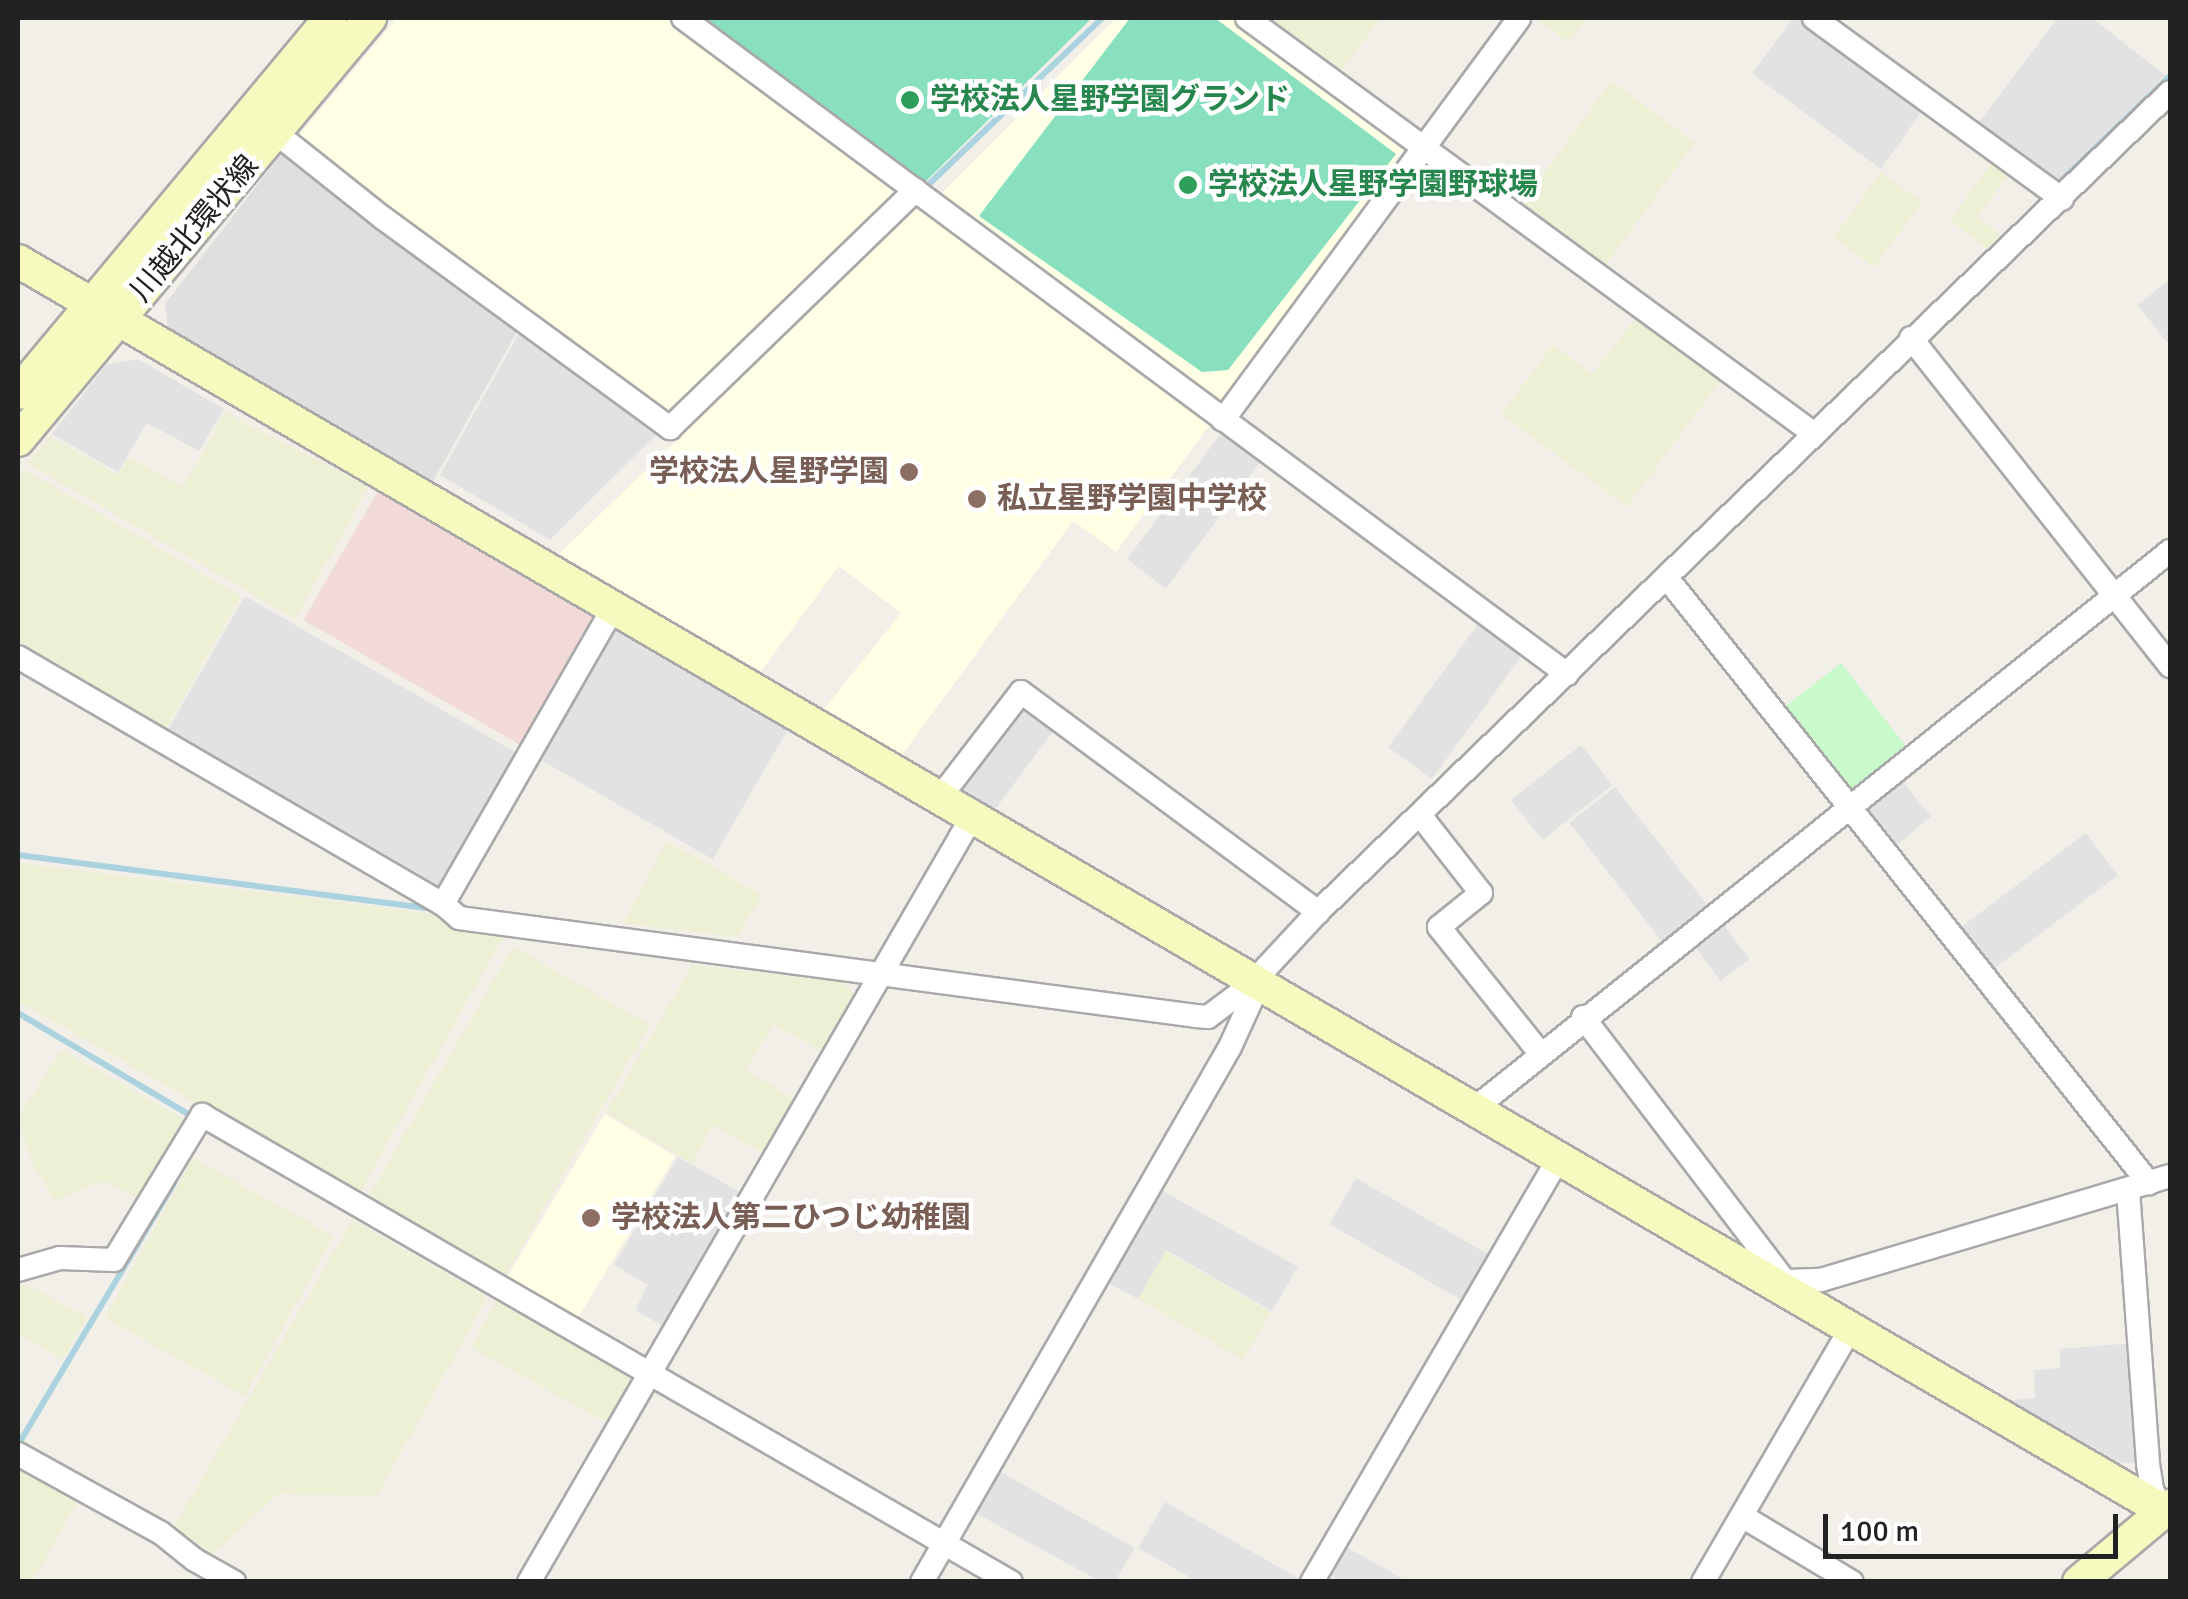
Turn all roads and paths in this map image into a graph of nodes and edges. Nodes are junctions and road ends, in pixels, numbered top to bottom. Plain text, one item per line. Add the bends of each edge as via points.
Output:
1 (330, 18) edge
2 (370, 18) edge
3 (683, 18) edge
4 (1248, 18) edge
5 (1519, 18) edge
6 (1814, 18) edge
7 (2166, 106) edge
8 (276, 133) junction
9 (1422, 146) junction
10 (916, 190) junction
11 (2062, 200) junction
12 (18, 261) edge
13 (105, 313) junction
14 (1911, 338) junction
15 (18, 393) edge
16 (1223, 420) junction
17 (1813, 433) junction
18 (18, 440) edge
19 (2170, 551) edge
20 (1667, 578) junction
21 (2116, 594) junction
22 (614, 606) junction
23 (18, 656) edge
24 (2170, 666) edge
25 (1567, 674) junction
26 (942, 796) junction
27 (1851, 804) junction
28 (974, 815) junction
29 (1420, 815) junction
30 (443, 904) junction
31 (1318, 912) junction
32 (884, 969) junction
33 (1256, 981) junction
34 (1583, 1018) junction
35 (1540, 1053) junction
36 (1474, 1109) junction
37 (1558, 1160) junction
38 (2149, 1183) edge
39 (18, 1270) edge
40 (1781, 1285) junction
41 (1850, 1329) junction
42 (652, 1371) junction
43 (18, 1454) edge
44 (2168, 1510) edge
45 (1742, 1516) junction
46 (944, 1543) junction
47 (234, 1582) edge
48 (529, 1582) edge
49 (922, 1582) edge
50 (1011, 1582) edge
51 (1312, 1582) edge
52 (1703, 1582) edge
53 (1852, 1582) edge
54 (2080, 1582) edge

1 - 13 street, 川越北環状線
2 - 8 street, 川越北環状線
3 - 10 street
4 - 9 street
5 - 9 street
6 - 11 street
7 - 11 street
8 - 10 street via 670,428
8 - 13 street, 川越北環状線
9 - 16 street
9 - 17 street
10 - 16 street
11 - 14 street
12 - 13 street
13 - 15 street, 川越北環状線
13 - 18 street, 川越北環状線
13 - 22 street
14 - 17 street
14 - 21 street
16 - 25 street
17 - 20 street
19 - 21 street
20 - 25 street
20 - 27 street
21 - 24 street
21 - 27 street
22 - 26 street
22 - 30 street
23 - 30 street
25 - 29 street
26 - 28 street
26 - 31 street via 1020,692
27 - 34 street
27 - 38 street
28 - 32 street
28 - 33 street
29 - 31 street
29 - 35 street via 1481,892 1439,927
30 - 32 street via 459,918
31 - 33 street
32 - 33 street via 1208,1017
32 - 42 street
33 - 36 street
33 - 46 street via 1254,1000 1230,1047
34 - 35 street
34 - 40 street
35 - 36 street
36 - 37 street
37 - 40 street
37 - 51 street
38 - 40 street via 1821,1280
38 - 44 street via 2148,1464 2152,1490
39 - 42 street via 60,1258 114,1260 202,1115
40 - 41 street
41 - 44 street
41 - 45 street
42 - 46 street
42 - 48 street
43 - 47 street
44 - 54 street
45 - 52 street
45 - 53 street
46 - 49 street
46 - 50 street

